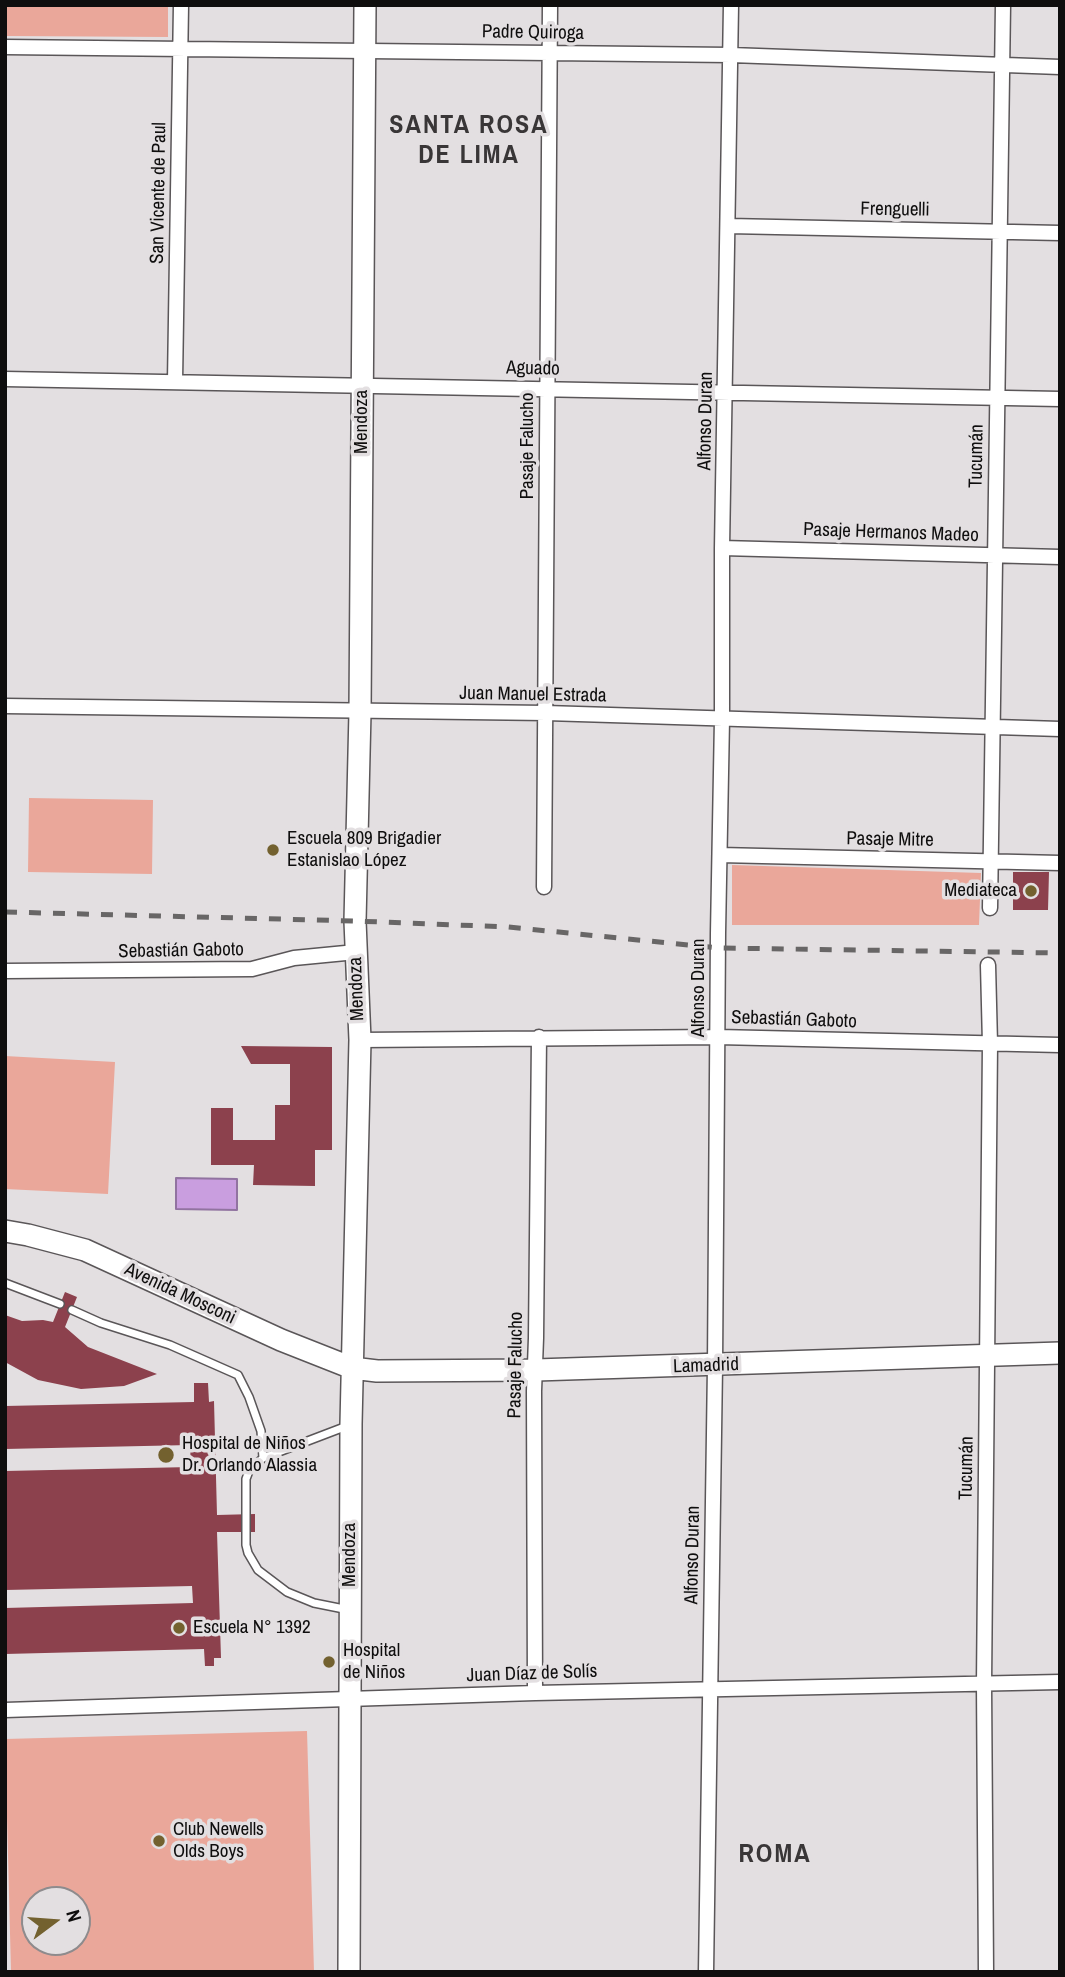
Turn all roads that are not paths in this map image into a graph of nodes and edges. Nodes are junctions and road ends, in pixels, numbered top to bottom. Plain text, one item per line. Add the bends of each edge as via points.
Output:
1 (181, 5) edge
2 (365, 5) edge
3 (550, 5) edge
4 (732, 5) edge
5 (1003, 5) edge
6 (5, 47) edge
7 (180, 48) junction
8 (365, 50) junction
9 (550, 52) junction
10 (731, 55) junction
11 (1003, 64) junction
12 (1060, 67) edge
13 (729, 226) junction
14 (1001, 232) junction
15 (1060, 233) edge
16 (5, 379) edge
17 (175, 381) junction
18 (362, 386) junction
19 (548, 388) junction
20 (726, 392) junction
21 (996, 398) junction
22 (1060, 399) edge
23 (722, 548) junction
24 (995, 555) junction
25 (1060, 557) edge
26 (5, 706) edge
27 (360, 712) junction
28 (545, 713) junction
29 (722, 719) junction
30 (994, 728) junction
31 (1060, 729) edge
32 (720, 855) junction
33 (992, 861) junction
34 (1060, 863) edge
35 (544, 887) dead end
36 (990, 908) dead end
37 (356, 952) junction
38 (988, 965) dead end
39 (5, 971) edge
40 (539, 1037) junction
41 (718, 1037) junction
42 (359, 1040) junction
43 (990, 1044) junction
44 (1060, 1045) edge
45 (5, 1231) edge
46 (5, 1283) edge
47 (60, 1304) dead end
48 (72, 1310) dead end
49 (1060, 1353) edge
50 (987, 1356) junction
51 (715, 1366) junction
52 (352, 1368) junction
53 (536, 1370) junction
54 (351, 1424) junction
55 (263, 1458) junction
56 (350, 1611) junction
57 (1060, 1682) edge
58 (984, 1684) junction
59 (711, 1689) junction
60 (535, 1693) junction
61 (348, 1699) junction
62 (5, 1710) edge
63 (349, 1972) edge
64 (706, 1972) edge
65 (986, 1972) edge

1 - 7 street, San Vicente de Paul
2 - 8 street, Mendoza
3 - 9 street, Pasaje Falucho
4 - 10 street, Alfonso Duran
5 - 11 street, Tucumán
6 - 7 street, Padre Quiroga
7 - 8 street, Padre Quiroga
7 - 17 street, San Vicente de Paul
8 - 9 street, Padre Quiroga
8 - 18 street, Mendoza
9 - 10 street, Padre Quiroga
9 - 19 street, Pasaje Falucho
10 - 11 street, Padre Quiroga
10 - 13 street, Alfonso Duran
11 - 12 street, Padre Quiroga
11 - 14 street, Tucumán
13 - 14 street, Frenguelli
13 - 20 street, Alfonso Duran
14 - 15 street, Frenguelli
14 - 21 street, Tucumán
16 - 17 street, Aguado
17 - 18 street, Aguado
18 - 19 street, Aguado
18 - 27 street, Mendoza
19 - 20 street, Aguado
19 - 28 street, Pasaje Falucho
20 - 21 street, Aguado
20 - 23 street, Alfonso Duran
21 - 22 street, Aguado
21 - 24 street, Tucumán
23 - 24 street, Pasaje Hermanos Madeo
23 - 29 street, Alfonso Duran
24 - 25 street, Pasaje Hermanos Madeo
24 - 30 street, Tucumán
26 - 27 street, Juan Manuel Estrada
27 - 28 street, Juan Manuel Estrada
27 - 37 street, Mendoza
28 - 29 street, Juan Manuel Estrada
28 - 35 street, Pasaje Falucho
29 - 30 street, Juan Manuel Estrada
29 - 32 street, Alfonso Duran
30 - 31 street, Juan Manuel Estrada
30 - 33 street, Tucumán
32 - 33 street, Pasaje Mitre
32 - 41 street, Alfonso Duran
33 - 34 street, Pasaje Mitre
33 - 36 street, Tucumán
37 - 39 street, Sebastián Gaboto via 295,958 252,970
37 - 42 street, Mendoza
38 - 43 street, Tucumán
40 - 41 street, Sebastián Gaboto
40 - 42 street, Sebastián Gaboto
40 - 53 street, Pasaje Falucho
41 - 43 street, Sebastián Gaboto
41 - 51 street, Alfonso Duran
42 - 52 street, Mendoza
43 - 44 street, Sebastián Gaboto
43 - 50 street, Tucumán
45 - 52 street, Avenida Mosconi via 85,1250
46 - 47 lane
48 - 55 lane via 239,1375 261,1431
49 - 50 street, Lamadrid
50 - 51 street, Lamadrid
50 - 58 street, Tucumán
51 - 53 street, Lamadrid
51 - 59 street, Alfonso Duran
52 - 53 street, Lamadrid
52 - 54 street, Mendoza
53 - 60 street, Pasaje Falucho
54 - 55 lane
54 - 56 street, Mendoza
55 - 56 lane via 246,1479 248,1553 258,1570 286,1592
56 - 61 street, Mendoza
57 - 58 street, Juan Díaz de Solís
58 - 59 street, Juan Díaz de Solís
58 - 65 street, Tucumán
59 - 60 street, Juan Díaz de Solís
59 - 64 street, Alfonso Duran
60 - 61 street, Juan Díaz de Solís
61 - 62 street, Juan Díaz de Solís
61 - 63 street, Mendoza

